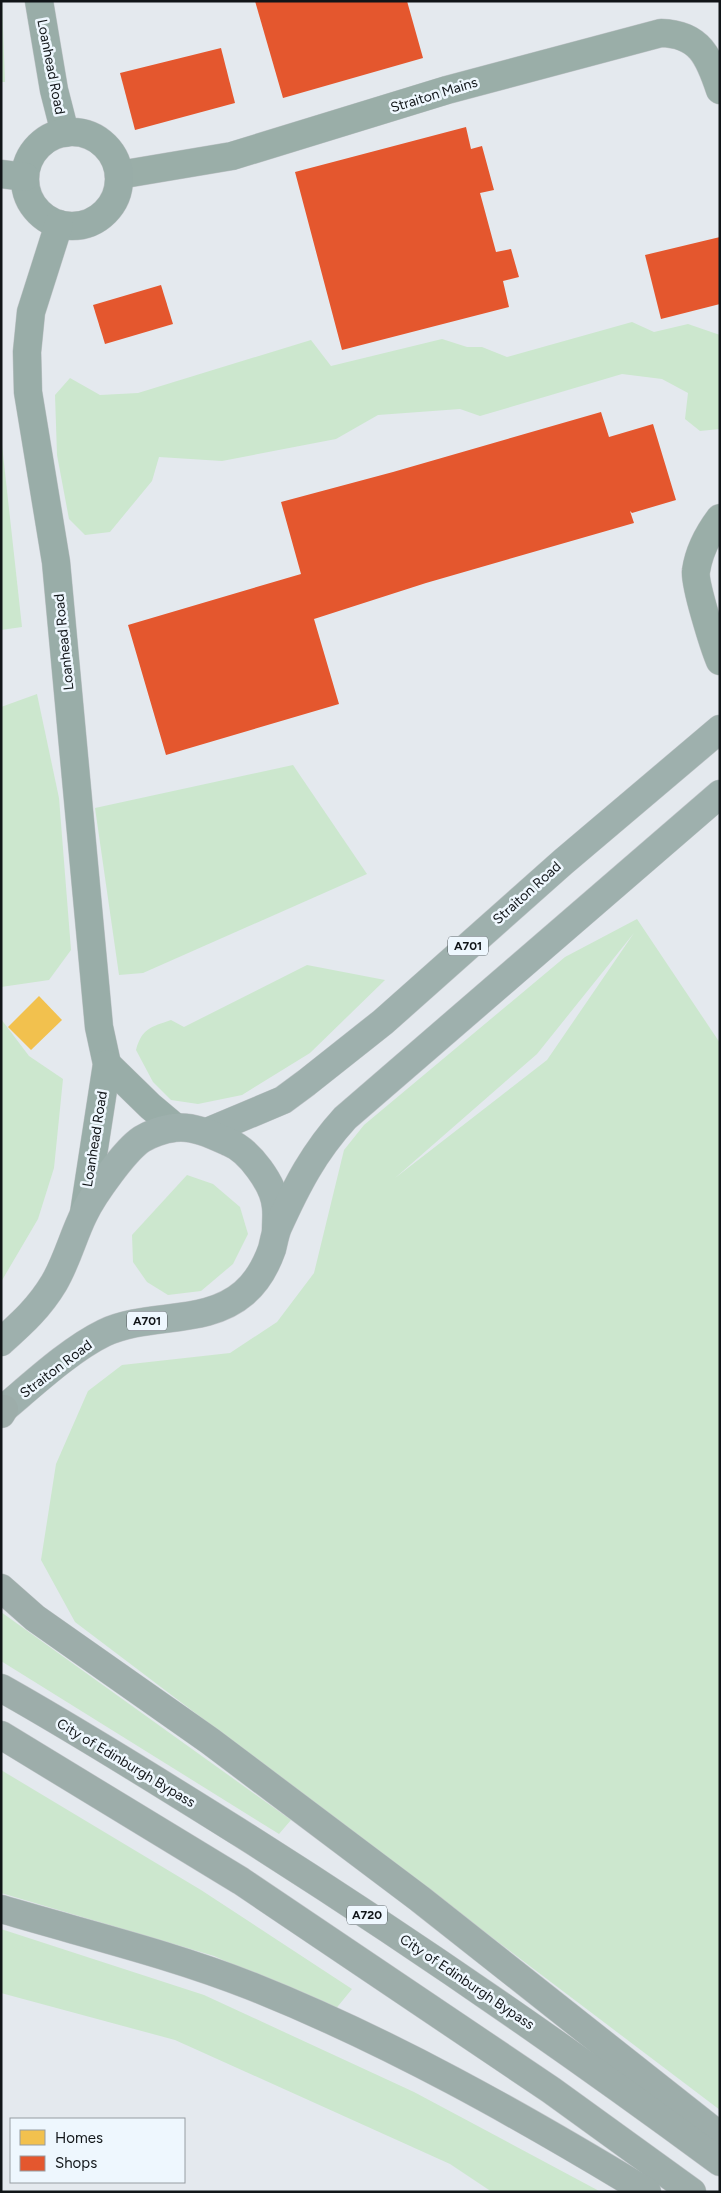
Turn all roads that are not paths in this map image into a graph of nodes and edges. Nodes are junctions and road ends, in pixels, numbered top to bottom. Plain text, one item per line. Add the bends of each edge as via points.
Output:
1 (39, 1) edge
2 (720, 90) edge
3 (65, 133) junction
4 (119, 175) junction
5 (13, 176) edge
6 (59, 224) junction
7 (713, 527) edge
8 (720, 562) edge
9 (720, 661) edge
10 (717, 729) edge
11 (720, 794) edge
12 (107, 1064) junction
13 (175, 1127) junction
14 (207, 1132) junction
15 (84, 1213) junction
16 (276, 1231) junction
17 (1, 1342) edge
18 (2, 1411) edge
19 (1, 1588) edge
20 (1, 1688) edge
21 (1, 1735) edge
22 (1, 1909) edge
23 (720, 2136) edge
24 (720, 2162) edge
25 (647, 2192) edge
26 (692, 2192) edge

1 - 3 main road, Loanhead Road
2 - 4 street, Straiton Mains via 715,74 694,41 678,34 661,33 447,90 232,156
3 - 4 main road via 78,132 101,142 110,151
3 - 5 main road via 50,137
4 - 6 main road via 118,190 102,215 89,223
5 - 6 main road via 34,207 45,218
6 - 12 main road, Loanhead Road via 31,312 28,392 56,562 99,1027
7 - 8 street
7 - 9 street via 696,572 712,644
10 - 14 main road, Straiton Road / A701 via 383,1022 306,1083 270,1107
11 - 16 main road, Straiton Road / A701 via 345,1118 309,1162
12 - 13 main road, Loanhead Road
12 - 15 main road, Loanhead Road
13 - 14 main road, Straiton Road / A701
13 - 15 main road, Straiton Road / A701 via 141,1139 111,1172
14 - 16 main road, Straiton Road / A701 via 236,1145 259,1169 276,1205
15 - 17 main road, Straiton Road / A701 via 71,1248 36,1311
16 - 18 main road, Straiton Road / A701 via 262,1274 226,1306 137,1322 104,1333 77,1350
19 - 23 highway via 35,1618 210,1742 420,1899
20 - 24 highway, City of Edinburgh Bypass / A720 via 131,1764 402,1937 576,2057
21 - 26 highway via 241,1881 551,2090
22 - 25 highway via 185,1962 320,2015 479,2094

